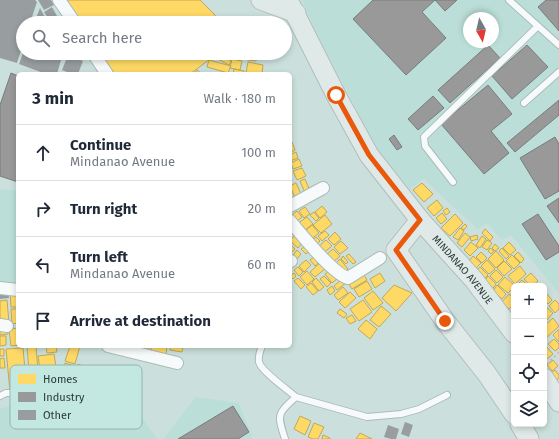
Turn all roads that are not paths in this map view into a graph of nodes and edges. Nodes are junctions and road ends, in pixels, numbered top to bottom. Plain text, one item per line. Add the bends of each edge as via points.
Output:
1 (59, 0) edge
2 (261, 0) edge
3 (509, 0) edge
4 (292, 6) edge
5 (70, 16) edge
6 (538, 26) junction
7 (559, 45) edge
8 (98, 60) edge
9 (106, 72) edge
10 (559, 72) edge
11 (524, 103) dead end
12 (453, 182) dead end
13 (323, 188) dead end
14 (292, 205) edge
15 (420, 220) junction
16 (292, 223) edge
17 (388, 254) junction
18 (0, 288) edge
19 (16, 290) edge
20 (511, 329) edge
21 (117, 348) edge
22 (261, 348) edge
23 (178, 362) dead end
24 (547, 383) edge
25 (10, 393) edge
26 (447, 395) dead end
27 (0, 396) edge
28 (296, 396) junction
29 (559, 402) edge
30 (511, 410) edge
31 (522, 427) edge
32 (285, 439) edge
33 (529, 439) edge

1 - 5 street
2 - 4 main road
3 - 6 lane
4 - 15 main road, MINDANAO AVENUE via 369,155
6 - 7 lane
6 - 12 lane via 424,137 425,146
8 - 9 street
10 - 11 lane
13 - 14 street
15 - 17 main road
15 - 20 main road, MINDANAO AVENUE via 474,280
16 - 17 street via 341,276 348,278
17 - 30 main road via 487,374
18 - 19 street
21 - 23 street
22 - 28 lane via 258,356 261,366
24 - 29 main road
25 - 27 lane
26 - 28 lane via 419,409 401,414 367,417
28 - 32 lane via 282,410 280,416
31 - 33 main road

